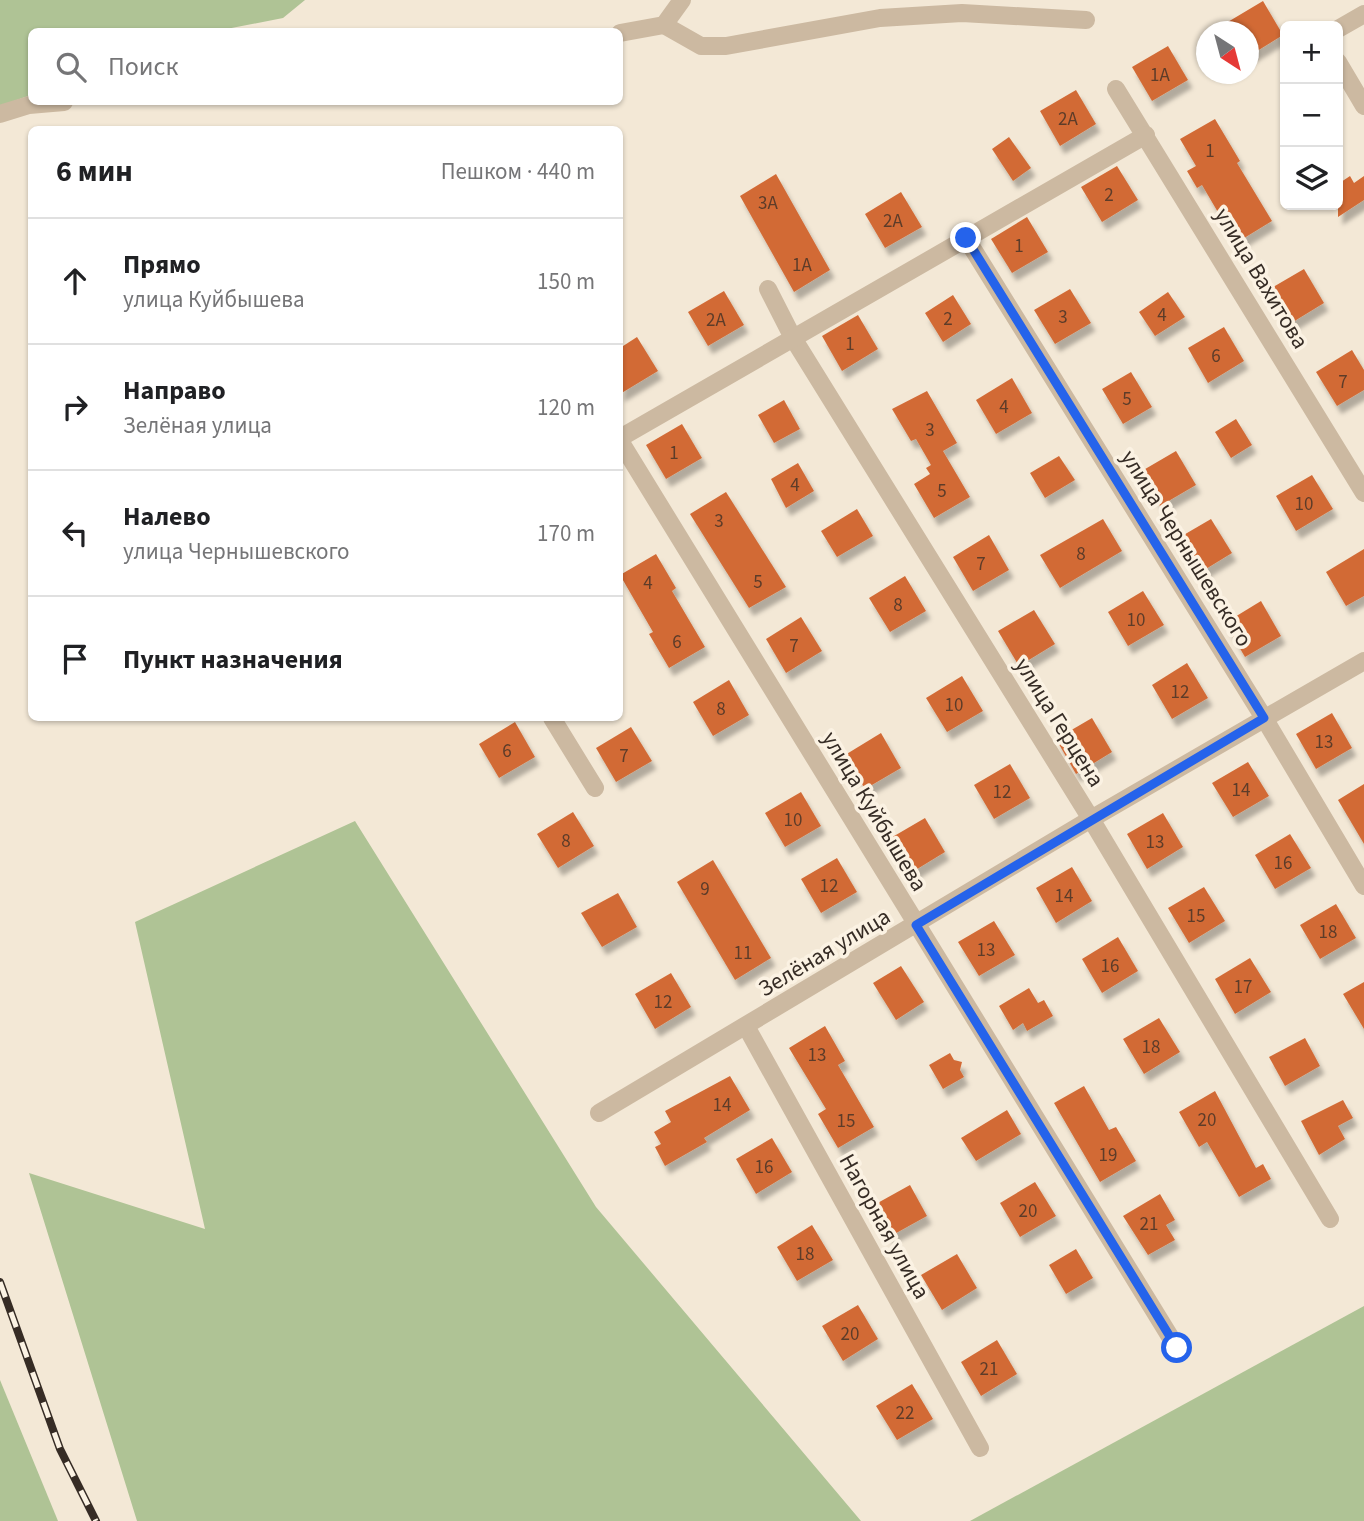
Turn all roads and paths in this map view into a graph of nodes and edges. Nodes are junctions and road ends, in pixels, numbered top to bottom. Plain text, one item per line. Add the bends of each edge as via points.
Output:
1 (682, 0) edge
2 (1364, 13) edge
3 (1086, 20) dead end
4 (664, 25) junction
5 (1343, 26) edge
6 (623, 32) edge
7 (1343, 70) edge
8 (1116, 89) dead end
9 (38, 105) edge
10 (1364, 106) edge
11 (0, 114) edge
12 (1146, 135) junction
13 (966, 238) junction
14 (768, 289) dead end
15 (793, 338) junction
16 (623, 438) edge
17 (623, 445) edge
18 (1364, 493) edge
19 (1364, 662) edge
20 (1264, 718) junction
21 (554, 721) edge
22 (594, 788) dead end
23 (1091, 819) junction
24 (1364, 886) edge
25 (916, 925) junction
26 (747, 1028) junction
27 (599, 1113) dead end
28 (1331, 1219) dead end
29 (1177, 1348) dead end
30 (981, 1448) dead end

1 - 4 street
2 - 5 street
3 - 4 street via 962,13 880,18 726,46 701,46
4 - 6 street
7 - 10 street
8 - 12 street, улица Вахитова
9 - 11 street
12 - 13 street
12 - 18 street, улица Вахитова
13 - 15 street
13 - 20 street, улица Чернышевского
14 - 15 street, улица Герцена
15 - 16 street
15 - 23 street, улица Герцена
17 - 25 street, улица Куйбышева
19 - 20 street, Зелёная улица
20 - 23 street, Зелёная улица
20 - 24 street, улица Чернышевского
21 - 22 street
23 - 25 street, Зелёная улица
23 - 28 street, улица Герцена
25 - 26 street, Зелёная улица
25 - 29 street, улица Куйбышева
26 - 27 street, Зелёная улица
26 - 30 street, Нагорная улица

